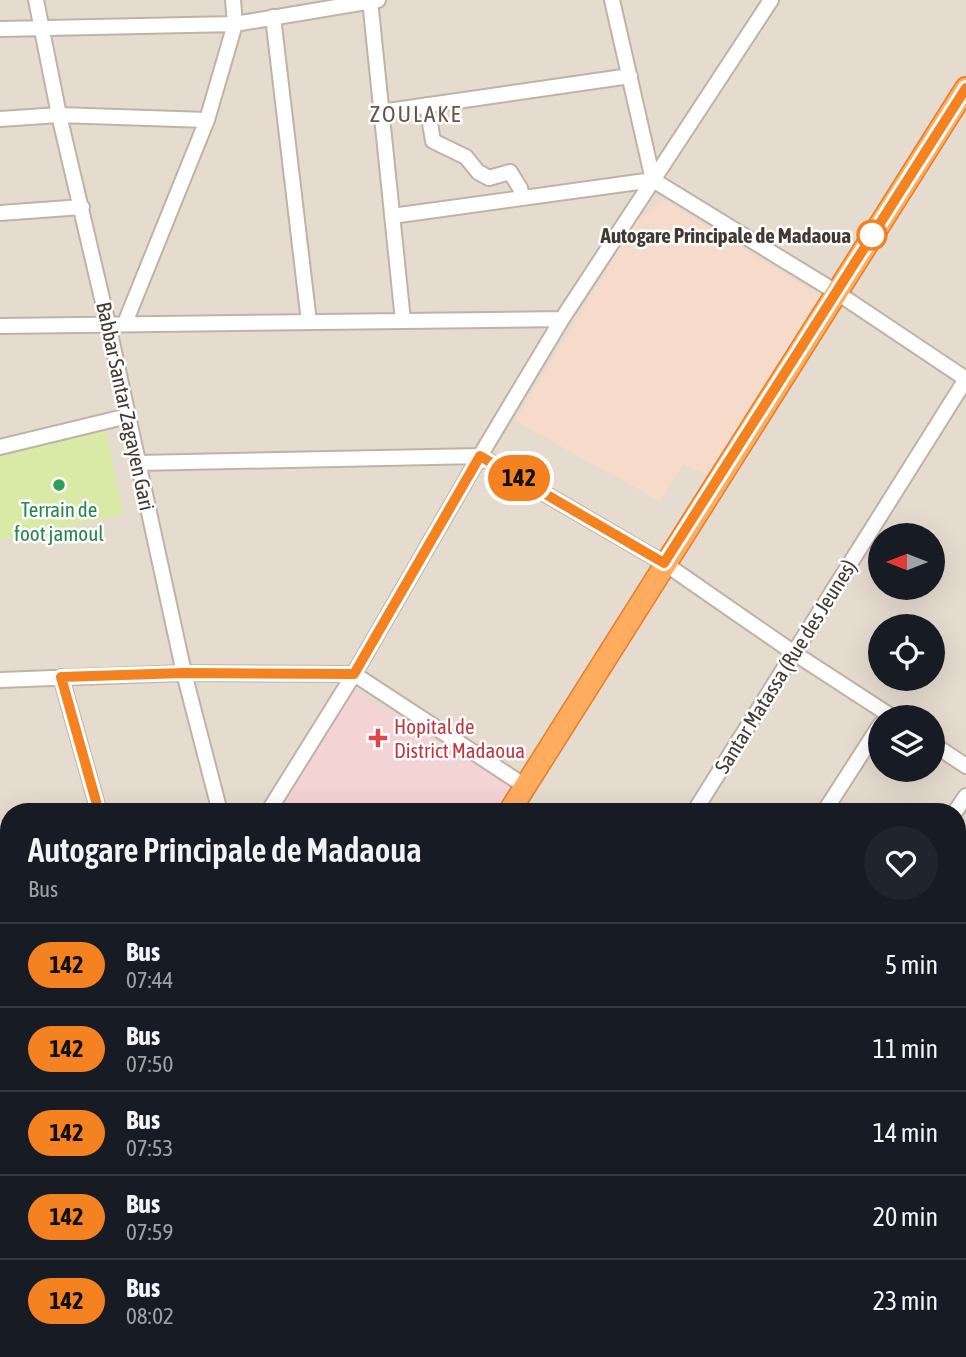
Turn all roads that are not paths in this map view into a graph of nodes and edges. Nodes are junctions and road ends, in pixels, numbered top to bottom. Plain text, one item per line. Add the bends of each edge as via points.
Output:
1 (36, 0) edge
2 (233, 0) edge
3 (373, 0) edge
4 (612, 0) edge
5 (771, 0) edge
6 (273, 17) junction
7 (235, 24) junction
8 (42, 28) junction
9 (0, 29) edge
10 (630, 76) junction
11 (966, 88) edge
12 (427, 105) junction
13 (382, 112) junction
14 (59, 115) junction
15 (0, 119) edge
16 (207, 120) junction
17 (653, 180) junction
18 (522, 198) junction
19 (82, 207) junction
20 (0, 213) edge
21 (392, 216) junction
22 (836, 292) junction
23 (562, 319) junction
24 (309, 321) junction
25 (403, 321) junction
26 (125, 323) junction
27 (108, 324) junction
28 (0, 326) edge
29 (966, 379) edge
30 (128, 416) junction
31 (0, 447) edge
32 (480, 456) junction
33 (138, 464) junction
34 (664, 563) junction
35 (793, 653) junction
36 (184, 673) junction
37 (354, 674) junction
38 (61, 677) junction
39 (0, 680) edge
40 (868, 706) edge
41 (868, 747) edge
42 (945, 752) edge
43 (966, 766) edge
44 (525, 786) junction
45 (96, 803) edge
46 (218, 803) edge
47 (274, 803) edge
48 (515, 803) edge
49 (700, 803) edge
50 (830, 803) edge

1 - 8 street, Babbar Santar Zagayen Gari
2 - 7 street
3 - 6 street
3 - 13 street
4 - 10 street
5 - 17 street
6 - 7 street
6 - 24 street
7 - 8 street
7 - 16 street
8 - 9 street
8 - 14 street, Babbar Santar Zagayen Gari
10 - 12 street
10 - 17 street
11 - 22 highway
12 - 13 street
12 - 18 street via 433,141 466,157 489,177 509,172
13 - 21 street
14 - 15 street
14 - 16 street
14 - 19 street, Babbar Santar Zagayen Gari
16 - 26 street
17 - 18 street
17 - 22 street
17 - 23 street
18 - 21 street
19 - 20 street
19 - 27 street, Babbar Santar Zagayen Gari
21 - 25 street
22 - 29 street
22 - 34 highway
23 - 25 street
23 - 32 street
24 - 25 street
24 - 26 street
26 - 27 street
27 - 28 street
27 - 30 street, Babbar Santar Zagayen Gari
29 - 35 street, Santar Matassa (Rue des Jeunes)
30 - 31 street
30 - 33 street, Babbar Santar Zagayen Gari
32 - 33 street
32 - 34 street
32 - 37 street
33 - 36 street, Babbar Santar Zagayen Gari
34 - 35 street
34 - 44 highway
35 - 40 street
35 - 49 street, Santar Matassa (Rue des Jeunes)
36 - 37 street
36 - 38 street
36 - 46 street, Babbar Santar Zagayen Gari
37 - 44 street
37 - 47 street
38 - 39 street
38 - 45 street
41 - 50 street
42 - 43 street
44 - 48 highway

